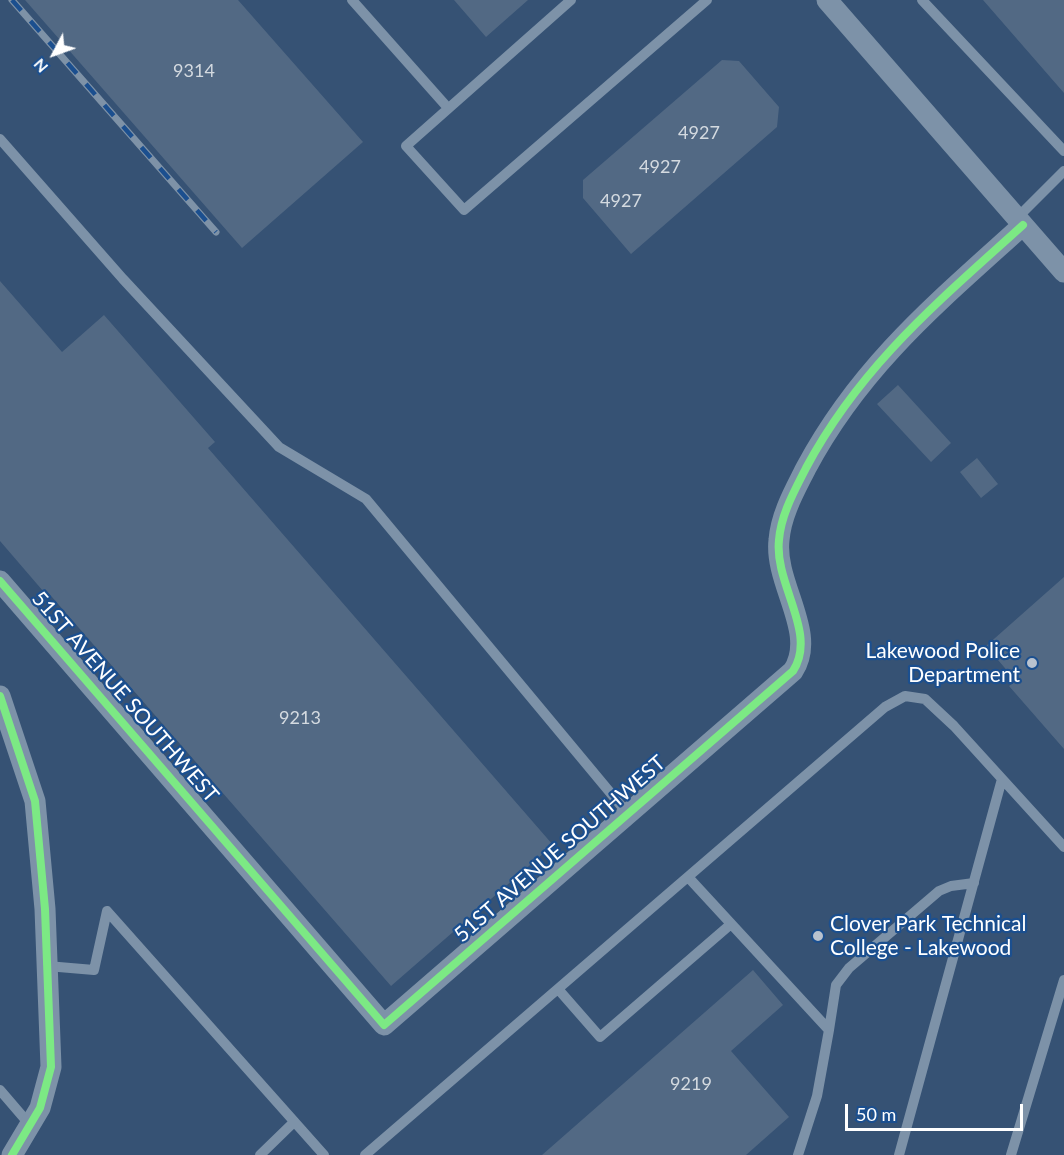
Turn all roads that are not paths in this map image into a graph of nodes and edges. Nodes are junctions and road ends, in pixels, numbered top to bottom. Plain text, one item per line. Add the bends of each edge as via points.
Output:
1 (352, 0) edge
2 (571, 0) edge
3 (706, 0) edge
4 (827, 0) edge
5 (922, 0) edge
6 (448, 108) junction
7 (0, 139) edge
8 (1064, 151) edge
9 (1064, 171) edge
10 (1020, 221) junction
11 (1064, 272) edge
12 (0, 582) edge
13 (0, 696) edge
14 (1002, 779) junction
15 (628, 814) junction
16 (1064, 847) edge
17 (688, 877) junction
18 (974, 884) junction
19 (730, 924) junction
20 (47, 966) junction
21 (1064, 980) edge
22 (558, 989) junction
23 (829, 1030) junction
24 (0, 1090) edge
25 (294, 1122) junction
26 (30, 1125) junction
27 (12, 1155) edge
28 (260, 1155) edge
29 (324, 1155) edge
30 (365, 1155) edge
31 (798, 1155) edge
32 (899, 1155) edge
33 (1011, 1155) edge

1 - 6 lane
2 - 6 lane
3 - 6 lane via 464,210 406,146
4 - 10 street
5 - 8 lane
7 - 15 lane via 279,447 366,500
9 - 10 lane
10 - 11 street
10 - 15 street, 51ST AVENUE SOUTHWEST via 864,378 799,482 786,509 779,540 779,566 800,630 801,659 793,671
12 - 15 street, 51ST AVENUE SOUTHWEST via 384,1025
13 - 20 street via 35,801
14 - 16 lane
14 - 17 lane via 925,699 905,696 885,706
14 - 18 lane
17 - 19 lane
17 - 22 lane
18 - 23 lane via 939,891 849,968 836,985
18 - 32 lane
19 - 22 lane via 600,1037
19 - 23 lane
20 - 25 lane via 94,970 107,911
20 - 26 street via 51,1067 40,1108
21 - 33 lane
22 - 30 lane
23 - 31 lane via 817,1096
24 - 26 lane
25 - 28 lane
25 - 29 lane
26 - 27 street

